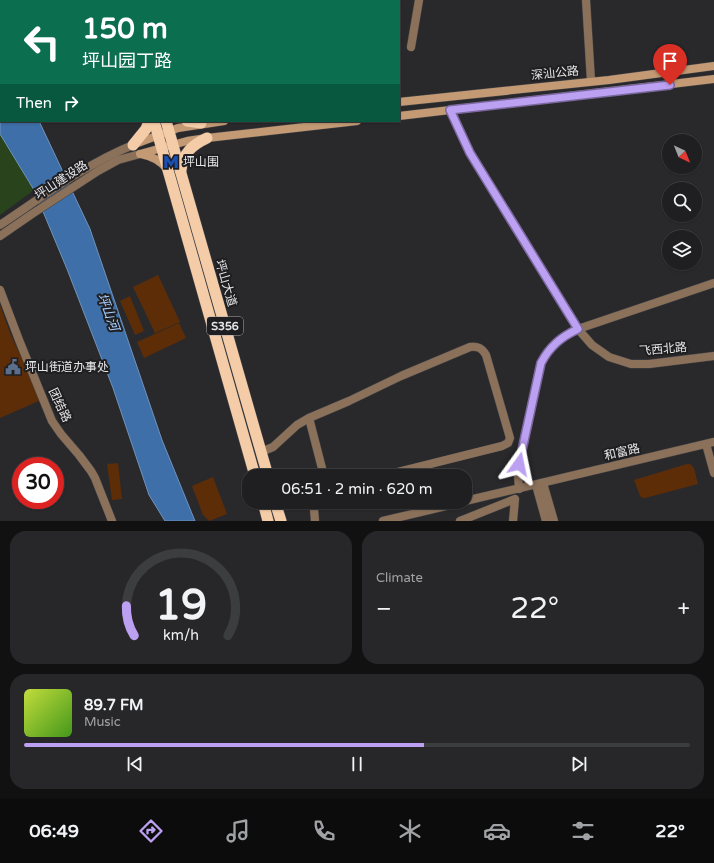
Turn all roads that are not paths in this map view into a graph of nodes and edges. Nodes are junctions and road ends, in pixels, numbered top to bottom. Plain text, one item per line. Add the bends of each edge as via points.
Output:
1 (419, 0) edge
2 (586, 0) edge
3 (411, 48) dead end
4 (714, 66) edge
5 (714, 79) edge
6 (591, 82) junction
7 (400, 102) edge
8 (450, 110) junction
9 (400, 116) edge
10 (149, 122) edge
11 (154, 122) edge
12 (192, 122) edge
13 (216, 122) edge
14 (349, 122) edge
15 (201, 124) junction
16 (167, 126) edge
17 (158, 135) junction
18 (207, 138) junction
19 (133, 145) junction
20 (173, 145) junction
21 (161, 148) junction
22 (140, 154) junction
23 (168, 170) junction
24 (182, 177) junction
25 (73, 182) junction
26 (30, 210) junction
27 (0, 226) edge
28 (0, 236) edge
29 (714, 283) edge
30 (0, 290) edge
31 (578, 329) junction
32 (714, 356) edge
33 (309, 418) junction
34 (710, 443) edge
35 (261, 452) junction
36 (253, 469) edge
37 (266, 469) edge
38 (322, 469) edge
39 (410, 469) edge
40 (714, 473) edge
41 (540, 484) junction
42 (518, 489) junction
43 (472, 500) edge
44 (265, 509) edge
45 (277, 509) edge
46 (314, 509) edge
47 (434, 509) edge
48 (112, 521) edge
49 (268, 521) edge
50 (280, 521) edge
51 (315, 521) edge
52 (383, 521) edge
53 (460, 521) edge
54 (513, 521) edge
55 (546, 521) edge
56 (554, 521) edge

1 - 3 street
2 - 6 street
4 - 6 main road, 深汕公路
5 - 8 main road, 深汕公路
6 - 7 main road, 深汕公路
8 - 9 main road, 深汕公路
8 - 31 street, 飞西北路 via 470,153
10 - 19 highway
11 - 17 highway, 坪山大道
12 - 15 highway
13 - 15 main road
14 - 18 main road
15 - 16 main road
16 - 17 main road
16 - 20 highway, 坪山大道 / S356
17 - 19 main road
17 - 21 highway, 坪山大道
18 - 20 main road
18 - 24 highway via 190,148 185,155 181,169
19 - 25 street, 坪山建设路 via 114,153
20 - 21 main road
20 - 24 highway, 坪山大道 / S356
21 - 22 main road
21 - 23 highway, 坪山大道
22 - 23 main road via 155,158
22 - 25 street, 坪山建设路 via 118,160
23 - 36 highway, 坪山大道
24 - 35 highway, 坪山大道 / S356
25 - 26 street, 坪山建设路
26 - 27 street, 坪山建设路
26 - 28 street, 坪山建设路
29 - 31 street
30 - 48 street, 团结路 via 52,421 91,471
31 - 32 street, 飞西北路 via 592,345 609,357 631,364
31 - 42 street via 564,335 554,344 541,363 519,464
33 - 35 street via 297,425 273,447
33 - 38 street
33 - 39 street via 400,376 477,346 486,355 510,438 508,443
34 - 40 street
34 - 41 street, 和富路
35 - 37 highway, 坪山大道 / S356
41 - 42 street, 和富路
41 - 55 street
41 - 56 street
42 - 43 street, 和富路
44 - 49 highway
45 - 50 highway
46 - 51 street
47 - 52 street, 和富路
53 - 54 street via 515,499

